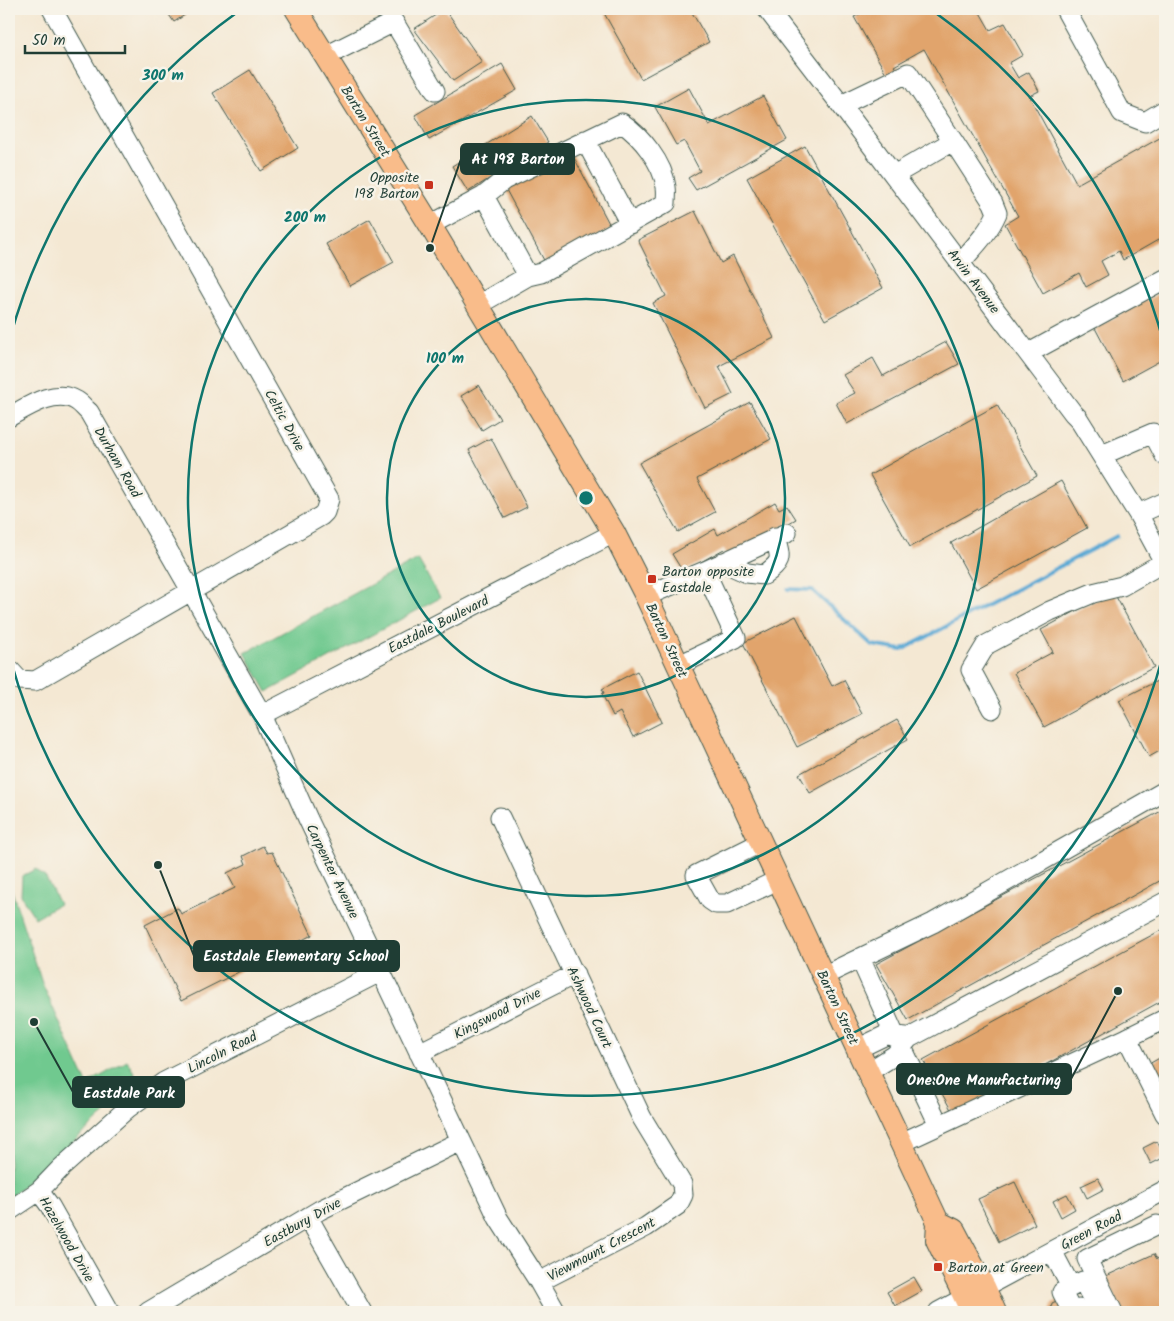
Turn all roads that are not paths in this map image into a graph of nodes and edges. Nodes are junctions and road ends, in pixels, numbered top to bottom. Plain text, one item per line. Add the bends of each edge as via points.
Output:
1 (52, 9) edge
2 (296, 9) edge
3 (767, 9) edge
4 (1065, 9) edge
5 (400, 15) edge
6 (326, 56) junction
7 (435, 91) dead end
8 (841, 105) junction
9 (1165, 110) edge
10 (586, 140) junction
11 (953, 141) junction
12 (894, 175) junction
13 (484, 196) junction
14 (430, 224) junction
15 (630, 224) junction
16 (960, 263) junction
17 (528, 276) junction
18 (1165, 279) edge
19 (478, 305) junction
20 (1029, 353) junction
21 (9, 417) edge
22 (1159, 430) edge
23 (1102, 455) junction
24 (1165, 456) edge
25 (1165, 502) edge
26 (1138, 514) junction
27 (614, 533) junction
28 (723, 562) junction
29 (1165, 563) edge
30 (705, 571) junction
31 (191, 591) junction
32 (646, 596) junction
33 (679, 665) junction
34 (9, 668) edge
35 (992, 709) dead end
36 (262, 715) junction
37 (1165, 791) edge
38 (500, 817) dead end
39 (760, 843) junction
40 (778, 880) junction
41 (1165, 902) edge
42 (860, 958) junction
43 (380, 972) junction
44 (575, 974) junction
45 (823, 976) junction
46 (1165, 1019) edge
47 (1127, 1038) junction
48 (902, 1040) junction
49 (857, 1049) junction
50 (419, 1053) junction
51 (868, 1072) junction
52 (1165, 1114) edge
53 (939, 1125) junction
54 (461, 1141) junction
55 (901, 1143) junction
56 (1165, 1190) edge
57 (39, 1191) junction
58 (683, 1195) joint
59 (9, 1211) edge
60 (308, 1217) junction
61 (1113, 1218) junction
62 (1157, 1225) dead end
63 (1125, 1240) junction
64 (1052, 1250) junction
65 (539, 1282) junction
66 (973, 1299) edge
67 (1090, 1306) edge
68 (110, 1312) edge
69 (148, 1312) edge
70 (362, 1312) edge
71 (556, 1312) edge
72 (938, 1312) edge
73 (995, 1312) edge
74 (1113, 1312) edge

1 - 31 street, Celtic Drive via 329,499 321,516
2 - 6 main road, Barton Street
3 - 8 street, Arvin Avenue
4 - 9 street via 1122,113 1145,122
5 - 6 street
5 - 7 street
6 - 14 main road, Barton Street
8 - 11 street via 908,73
8 - 12 street, Arvin Avenue
10 - 13 street via 504,180
10 - 15 street
10 - 15 street via 622,123 634,131 655,159 666,186 666,204
11 - 12 street
11 - 16 street via 997,213 994,222
12 - 16 street, Arvin Avenue
13 - 14 street
13 - 17 street
14 - 19 main road, Barton Street
15 - 17 street via 541,273
16 - 20 street, Arvin Avenue
17 - 19 street
18 - 20 street
19 - 27 main road, Barton Street
20 - 23 street, Arvin Avenue
21 - 31 street, Durham Road via 45,398 67,397 89,412
22 - 23 street
22 - 24 street
23 - 26 street, Arvin Avenue
25 - 26 street
26 - 29 street, Arvin Avenue
27 - 32 main road, Barton Street
27 - 36 street, Eastdale Boulevard
28 - 28 street via 781,535 778,565 764,575 747,573
28 - 30 street
29 - 35 street via 1122,586 1093,593 1050,611 986,644 971,670
30 - 32 street
30 - 33 street via 736,638
31 - 34 street, Celtic Drive via 35,681 19,680
31 - 36 street, Carpenter Avenue
32 - 33 main road, Barton Street
33 - 39 main road, Barton Street
36 - 43 street, Carpenter Avenue
37 - 42 street via 933,922
38 - 44 street, Ashwood Court
39 - 40 main road, Barton Street
39 - 40 street via 696,875 710,900 716,904 728,904
40 - 45 main road, Barton Street
41 - 48 street
42 - 45 street
42 - 48 street
43 - 50 street, Carpenter Avenue
43 - 57 street, Lincoln Road via 164,1082 128,1108
44 - 50 street, Kingswood Drive
44 - 58 street, Ashwood Court via 642,1118 682,1184
45 - 49 main road, Barton Street
46 - 47 street
47 - 52 street
47 - 53 street
48 - 49 street via 886,1036
48 - 51 street via 895,1055
48 - 53 street
49 - 51 main road, Barton Street
50 - 54 street, Carpenter Avenue
51 - 55 main road, Barton Street
53 - 55 street
54 - 60 street, Eastbury Drive
54 - 65 street, Carpenter Avenue via 498,1218
55 - 66 main road, Barton Street via 938,1222 937,1240
56 - 61 street, Green Road
57 - 59 street, Lincoln Road
57 - 68 street, Hazelwood Drive
58 - 65 street, Viewmount Crescent via 678,1205 646,1227
60 - 69 street, Eastbury Drive
60 - 70 street
61 - 63 street
61 - 64 street, Green Road
62 - 63 street
63 - 74 street via 1087,1259
64 - 66 street, Green Road
64 - 67 street via 1071,1287 1083,1281
65 - 71 street, Carpenter Avenue
66 - 72 street, Green Road
66 - 73 main road, Barton Street

